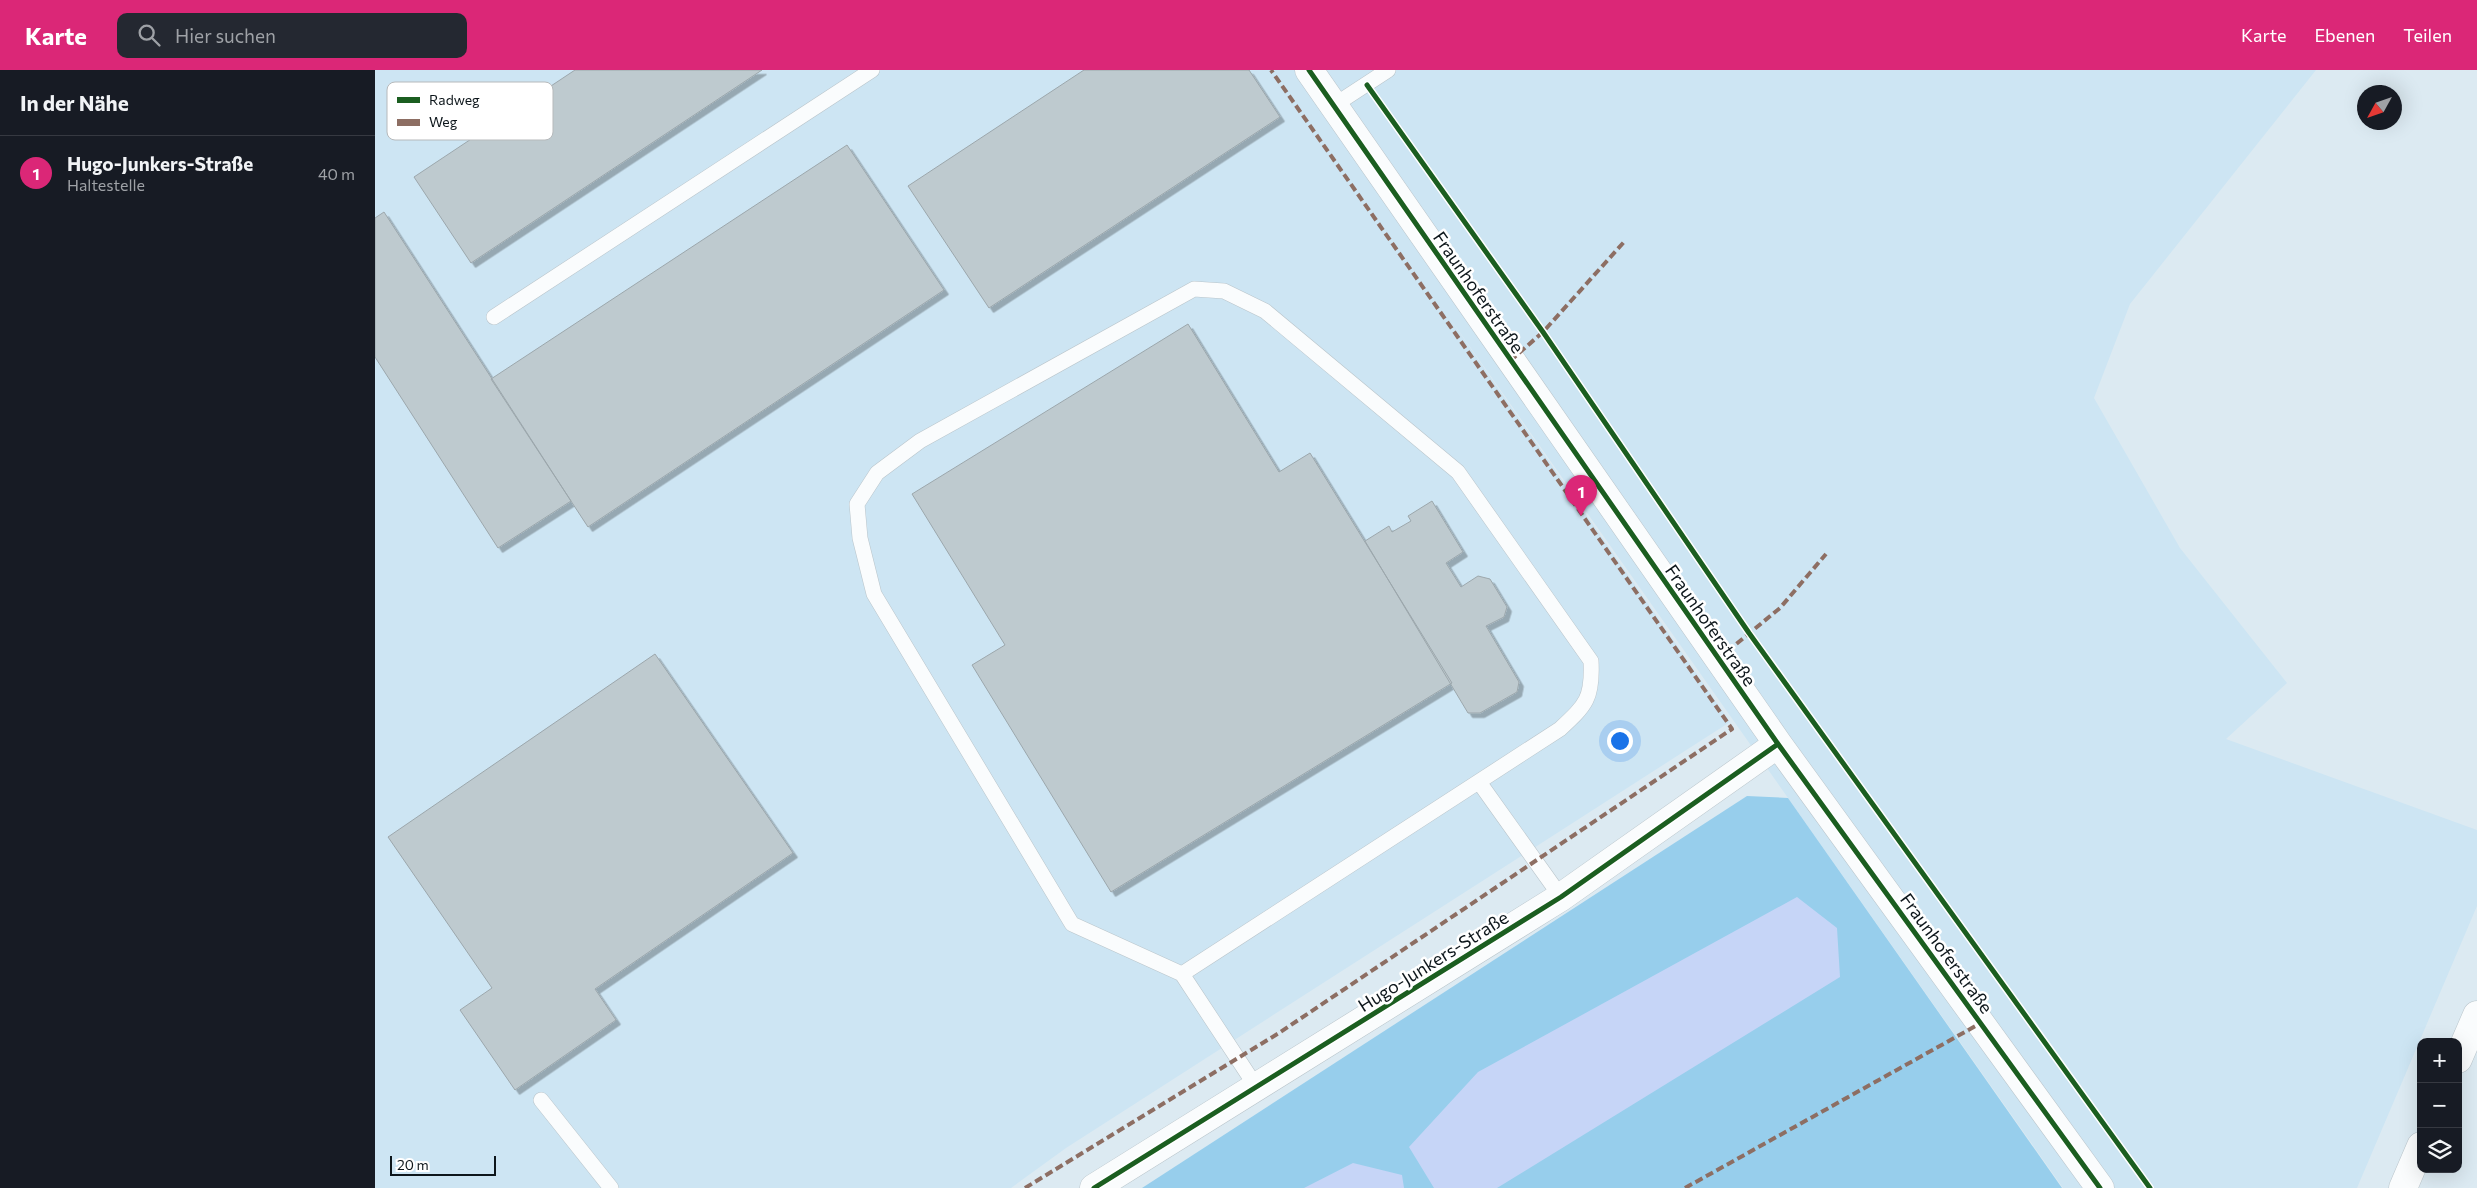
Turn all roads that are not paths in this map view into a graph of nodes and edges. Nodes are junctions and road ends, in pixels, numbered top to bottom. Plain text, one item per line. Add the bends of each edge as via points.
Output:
1 (872, 70) edge
2 (1309, 70) edge
3 (1389, 70) edge
4 (1333, 106) junction
5 (494, 317) dead end
6 (1777, 744) junction
7 (1479, 782) junction
8 (1561, 897) junction
9 (1182, 974) junction
10 (2477, 1015) edge
11 (2462, 1050) edge
12 (1257, 1088) junction
13 (541, 1100) dead end
14 (2417, 1155) edge
15 (611, 1188) edge
16 (1094, 1188) edge
17 (2100, 1188) edge
18 (2403, 1188) edge

1 - 5 lane
2 - 4 street, Fraunhoferstraße
3 - 4 lane
4 - 6 street, Fraunhoferstraße
6 - 8 street, Hugo-Junkers-Straße
6 - 17 street, Fraunhoferstraße
7 - 8 lane
7 - 9 lane
7 - 9 lane via 1561,729 1583,708 1592,684 1591,662 1458,472 1265,311 1224,291 1194,289 920,441 877,473 857,504 860,538 874,594 1072,924
8 - 12 street, Hugo-Junkers-Straße
9 - 12 lane
10 - 11 street
12 - 16 street, Hugo-Junkers-Straße
13 - 15 lane
14 - 18 street

